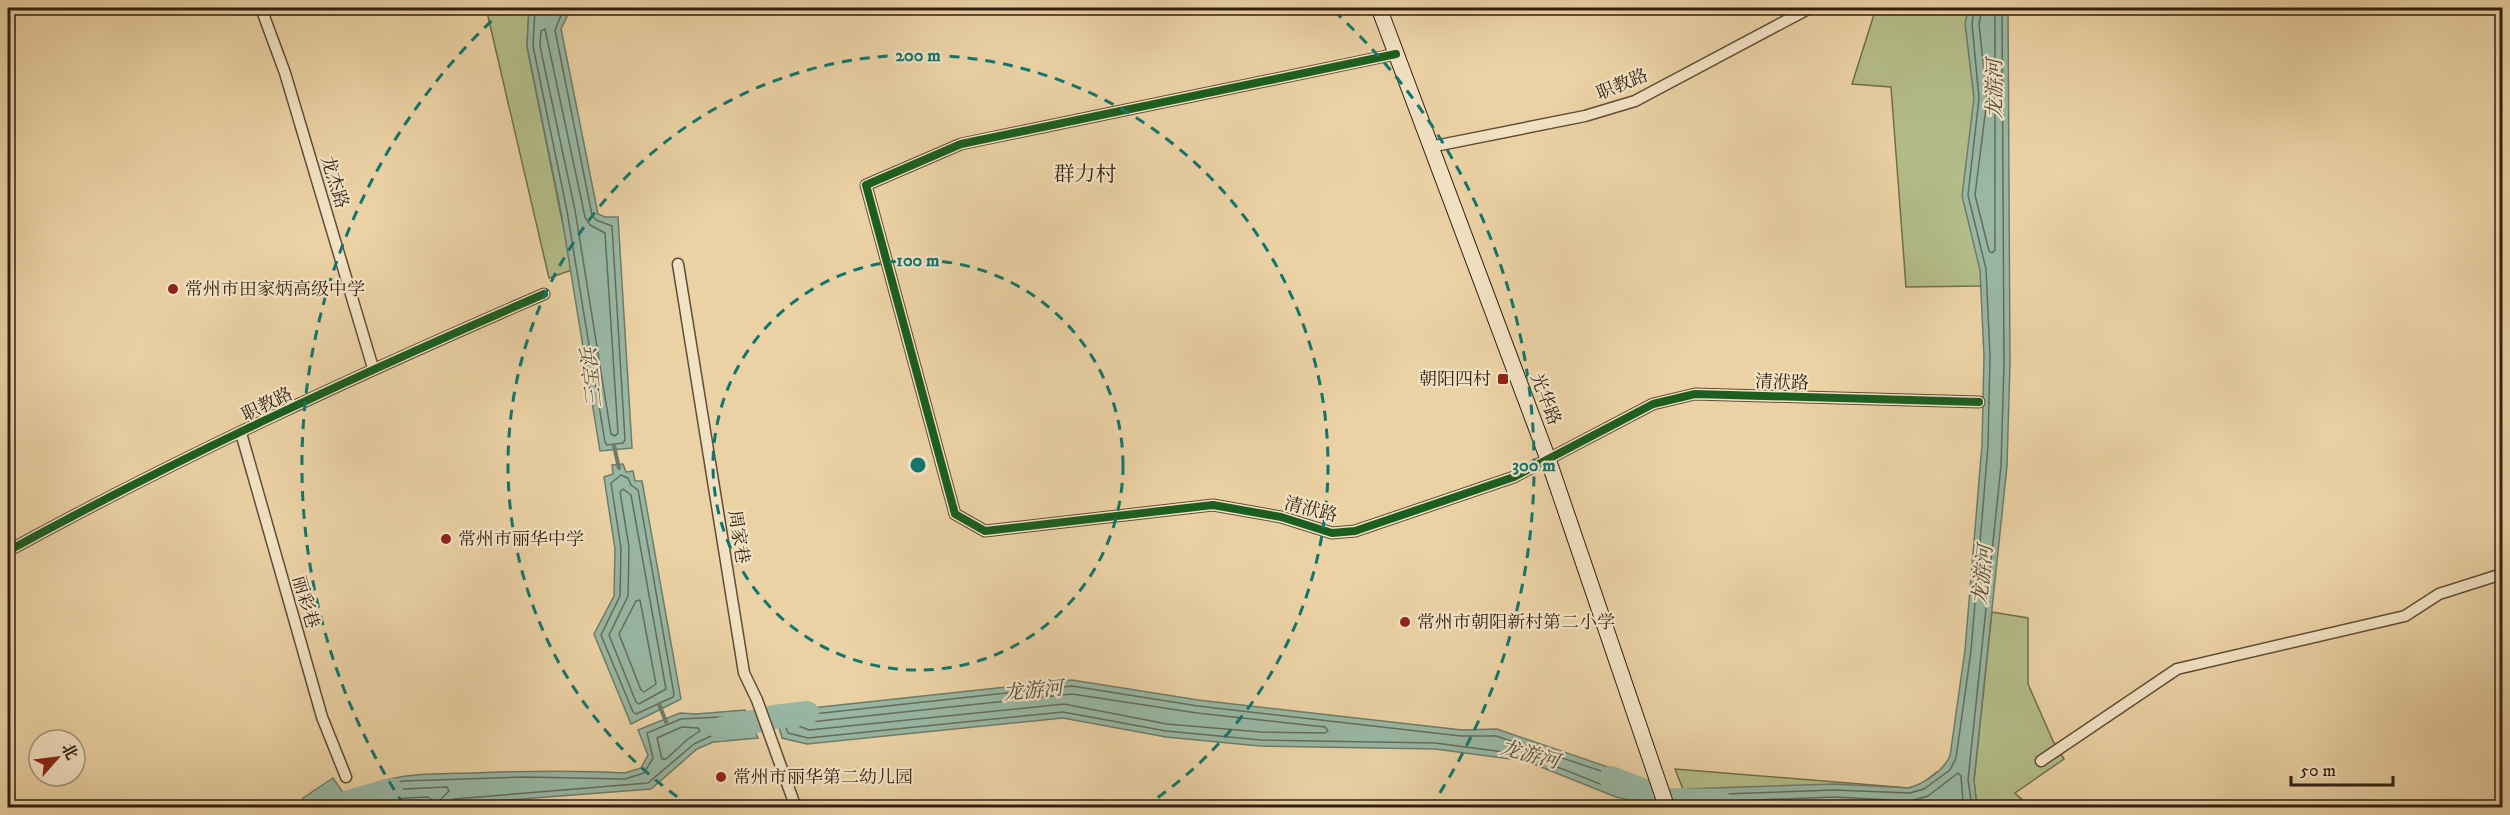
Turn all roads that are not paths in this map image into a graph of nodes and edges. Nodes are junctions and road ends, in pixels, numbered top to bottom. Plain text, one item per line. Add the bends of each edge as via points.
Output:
1 (261, 8) edge
2 (1379, 8) edge
3 (1810, 8) edge
4 (1396, 54) junction
5 (1430, 147) junction
6 (678, 264) dead end
7 (544, 294) dead end
8 (373, 368) junction
9 (1978, 402) dead end
10 (240, 434) junction
11 (1548, 459) junction
12 (8, 551) edge
13 (2502, 574) edge
14 (2040, 761) dead end
15 (346, 777) dead end
16 (796, 807) edge
17 (1667, 807) edge

1 - 8 street, 龙杰路 via 285,73
2 - 4 main road, 光华路
3 - 5 street, 职教路 via 1635,101 1585,116
4 - 5 main road, 光华路
4 - 11 street, 清洑路 via 961,144 866,185 955,514 985,531 1212,506 1281,517 1332,533 1355,531 1514,477
5 - 11 main road, 光华路
6 - 16 street, 周家巷 via 744,673
7 - 8 street, 职教路
8 - 10 street, 职教路
9 - 11 street, 清洑路 via 1695,394 1653,404
10 - 12 street, 职教路 via 84,509
10 - 15 street, 丽彩巷 via 322,717
11 - 17 main road, 光华路
13 - 14 street via 2439,594 2405,616 2177,669

